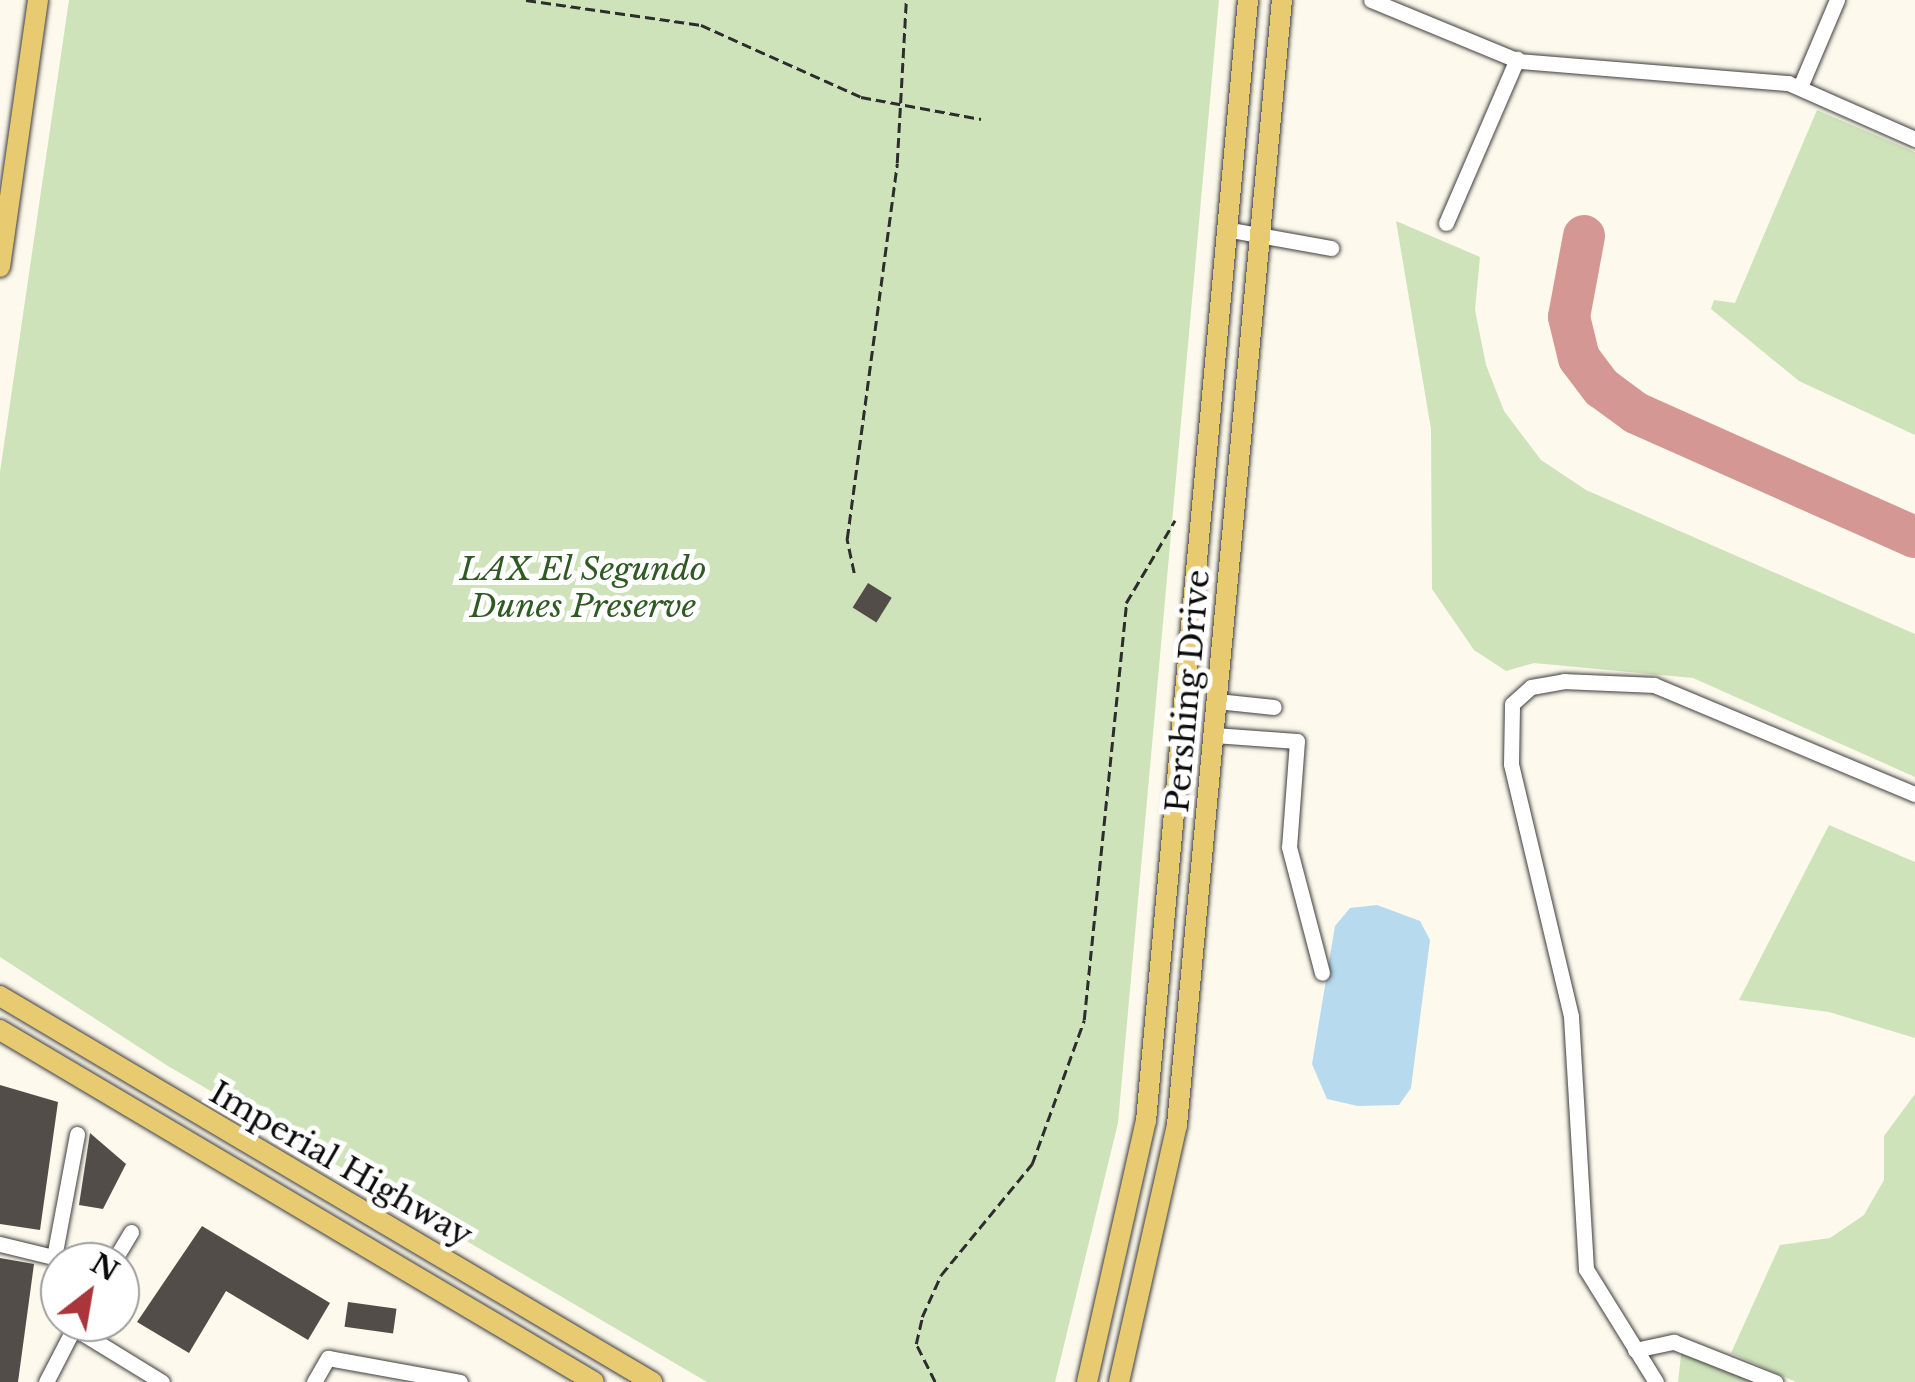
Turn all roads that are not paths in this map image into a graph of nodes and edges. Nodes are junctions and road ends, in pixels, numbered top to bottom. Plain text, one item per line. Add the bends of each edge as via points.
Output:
1 (38, 0) edge
2 (1248, 0) edge
3 (1282, 0) edge
4 (1371, 0) edge
5 (1837, 0) edge
6 (1517, 59) junction
7 (1800, 87) junction
8 (1915, 139) edge
9 (1446, 223) dead end
10 (1225, 228) junction
11 (1262, 232) junction
12 (1331, 248) dead end
13 (0, 267) edge
14 (1218, 701) junction
15 (1274, 708) dead end
16 (1214, 735) junction
17 (1915, 794) edge
18 (1322, 972) dead end
19 (0, 996) edge
20 (0, 1030) edge
21 (78, 1134) dead end
22 (131, 1232) dead end
23 (58, 1242) edge
24 (125, 1242) edge
25 (0, 1244) edge
26 (40, 1250) edge
27 (66, 1342) edge
28 (101, 1342) edge
29 (1635, 1350) junction
30 (46, 1382) edge
31 (162, 1382) edge
32 (314, 1382) edge
33 (460, 1382) edge
34 (594, 1382) edge
35 (652, 1382) edge
36 (1087, 1382) edge
37 (1118, 1382) edge
38 (1656, 1382) edge
39 (1774, 1382) edge

1 - 13 main road
2 - 10 main road, Pershing Drive
3 - 11 main road, Pershing Drive
4 - 6 lane
5 - 7 lane
6 - 7 lane
6 - 9 lane
7 - 8 lane
10 - 11 lane
10 - 36 main road, Pershing Drive via 1146,1121
11 - 12 lane
11 - 14 main road, Pershing Drive
14 - 15 lane
14 - 16 main road, Pershing Drive
16 - 18 lane via 1297,741 1288,847
16 - 37 main road, Pershing Drive via 1177,1125
17 - 29 lane via 1654,686 1564,681 1531,687 1512,704 1511,764 1571,1016 1586,1269
19 - 35 main road, Imperial Highway
20 - 34 main road, Imperial Highway
21 - 23 lane
22 - 24 lane
25 - 26 lane
27 - 30 lane
28 - 31 lane
29 - 38 lane
29 - 39 lane via 1674,1342
32 - 33 lane via 328,1358

